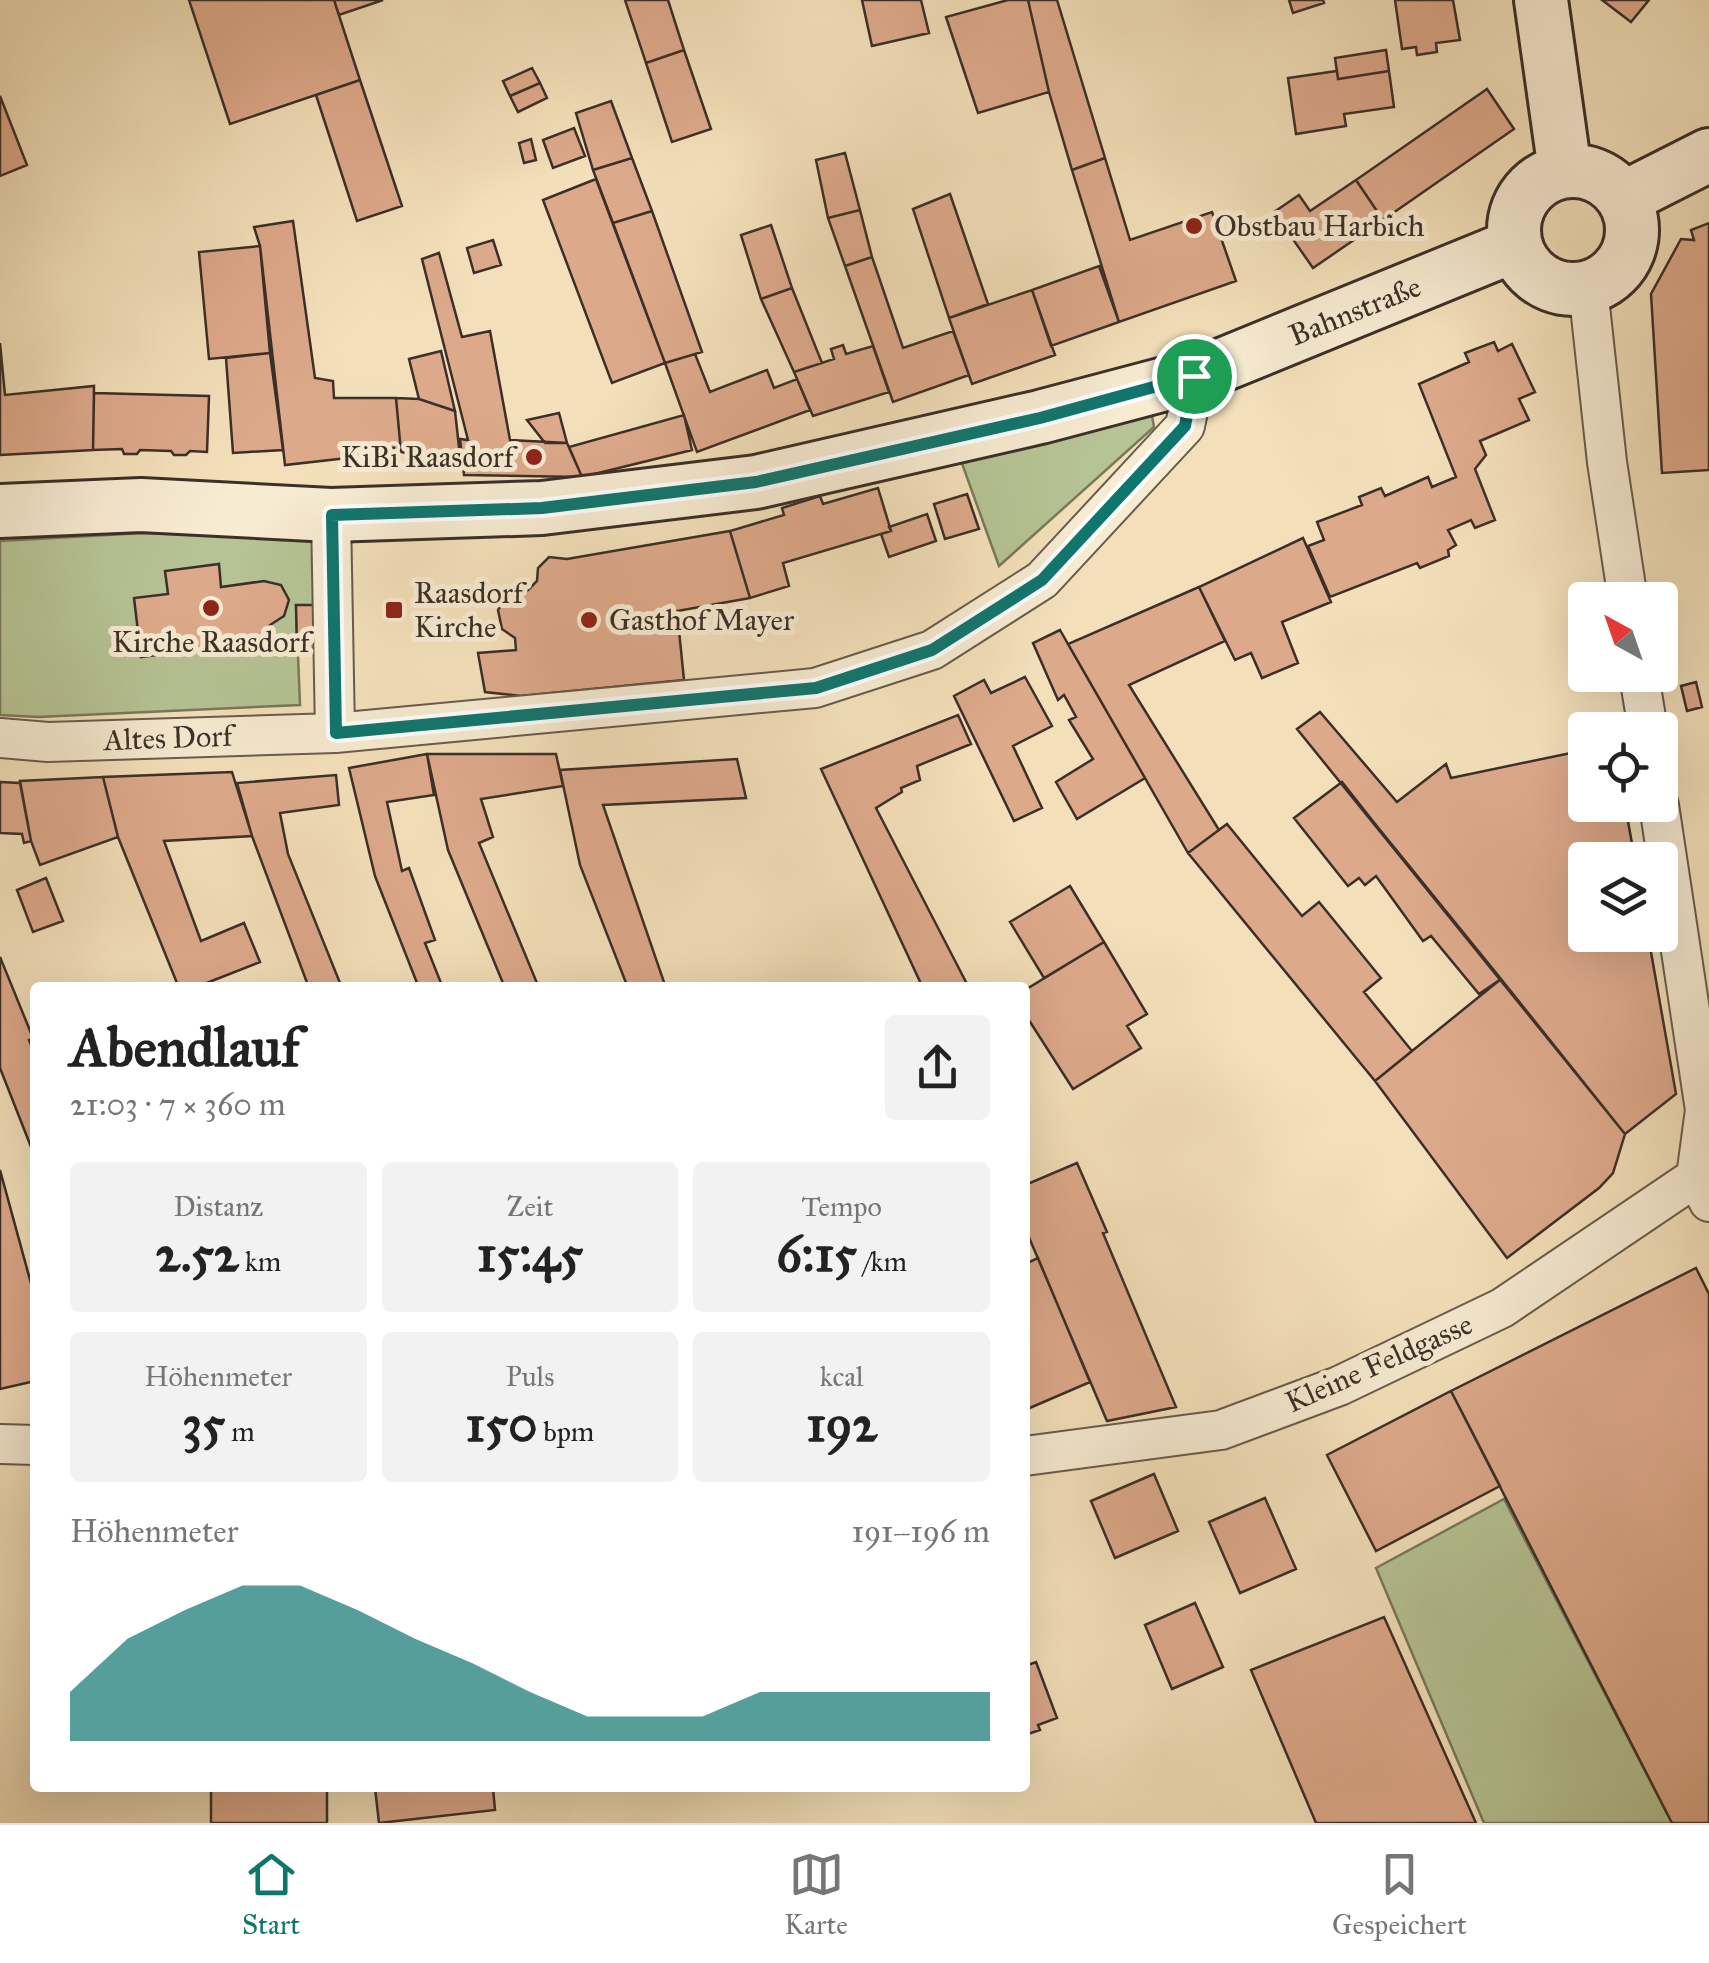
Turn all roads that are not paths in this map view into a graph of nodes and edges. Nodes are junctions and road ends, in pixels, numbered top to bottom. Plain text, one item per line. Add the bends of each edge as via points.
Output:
1 (1541, 0) edge
2 (1709, 155) edge
3 (1565, 171) junction
4 (1624, 198) junction
5 (1516, 244) junction
6 (1588, 288) junction
7 (1194, 376) junction
8 (0, 511) edge
9 (332, 515) junction
10 (1625, 582) edge
11 (336, 733) junction
12 (0, 738) edge
13 (1662, 822) edge
14 (1702, 1190) edge
15 (0, 1444) edge
16 (30, 1446) edge
17 (1030, 1455) edge

1 - 3 main road
2 - 4 main road
3 - 4 main road via 1598,175
3 - 5 main road via 1535,184 1524,197 1516,212
4 - 6 main road via 1632,216 1628,252 1620,268
5 - 6 main road via 1542,281
5 - 7 main road, Bahnstraße
6 - 10 street
7 - 9 main road via 756,482 542,508
7 - 11 street, Altes Dorf via 1185,426 1042,580 932,650 816,688
8 - 9 main road via 140,506
9 - 11 street
11 - 12 street, Altes Dorf
13 - 14 street via 1705,1110
14 - 17 street, Kleine Feldgasse via 1502,1308 1339,1386 1221,1430
15 - 16 street

